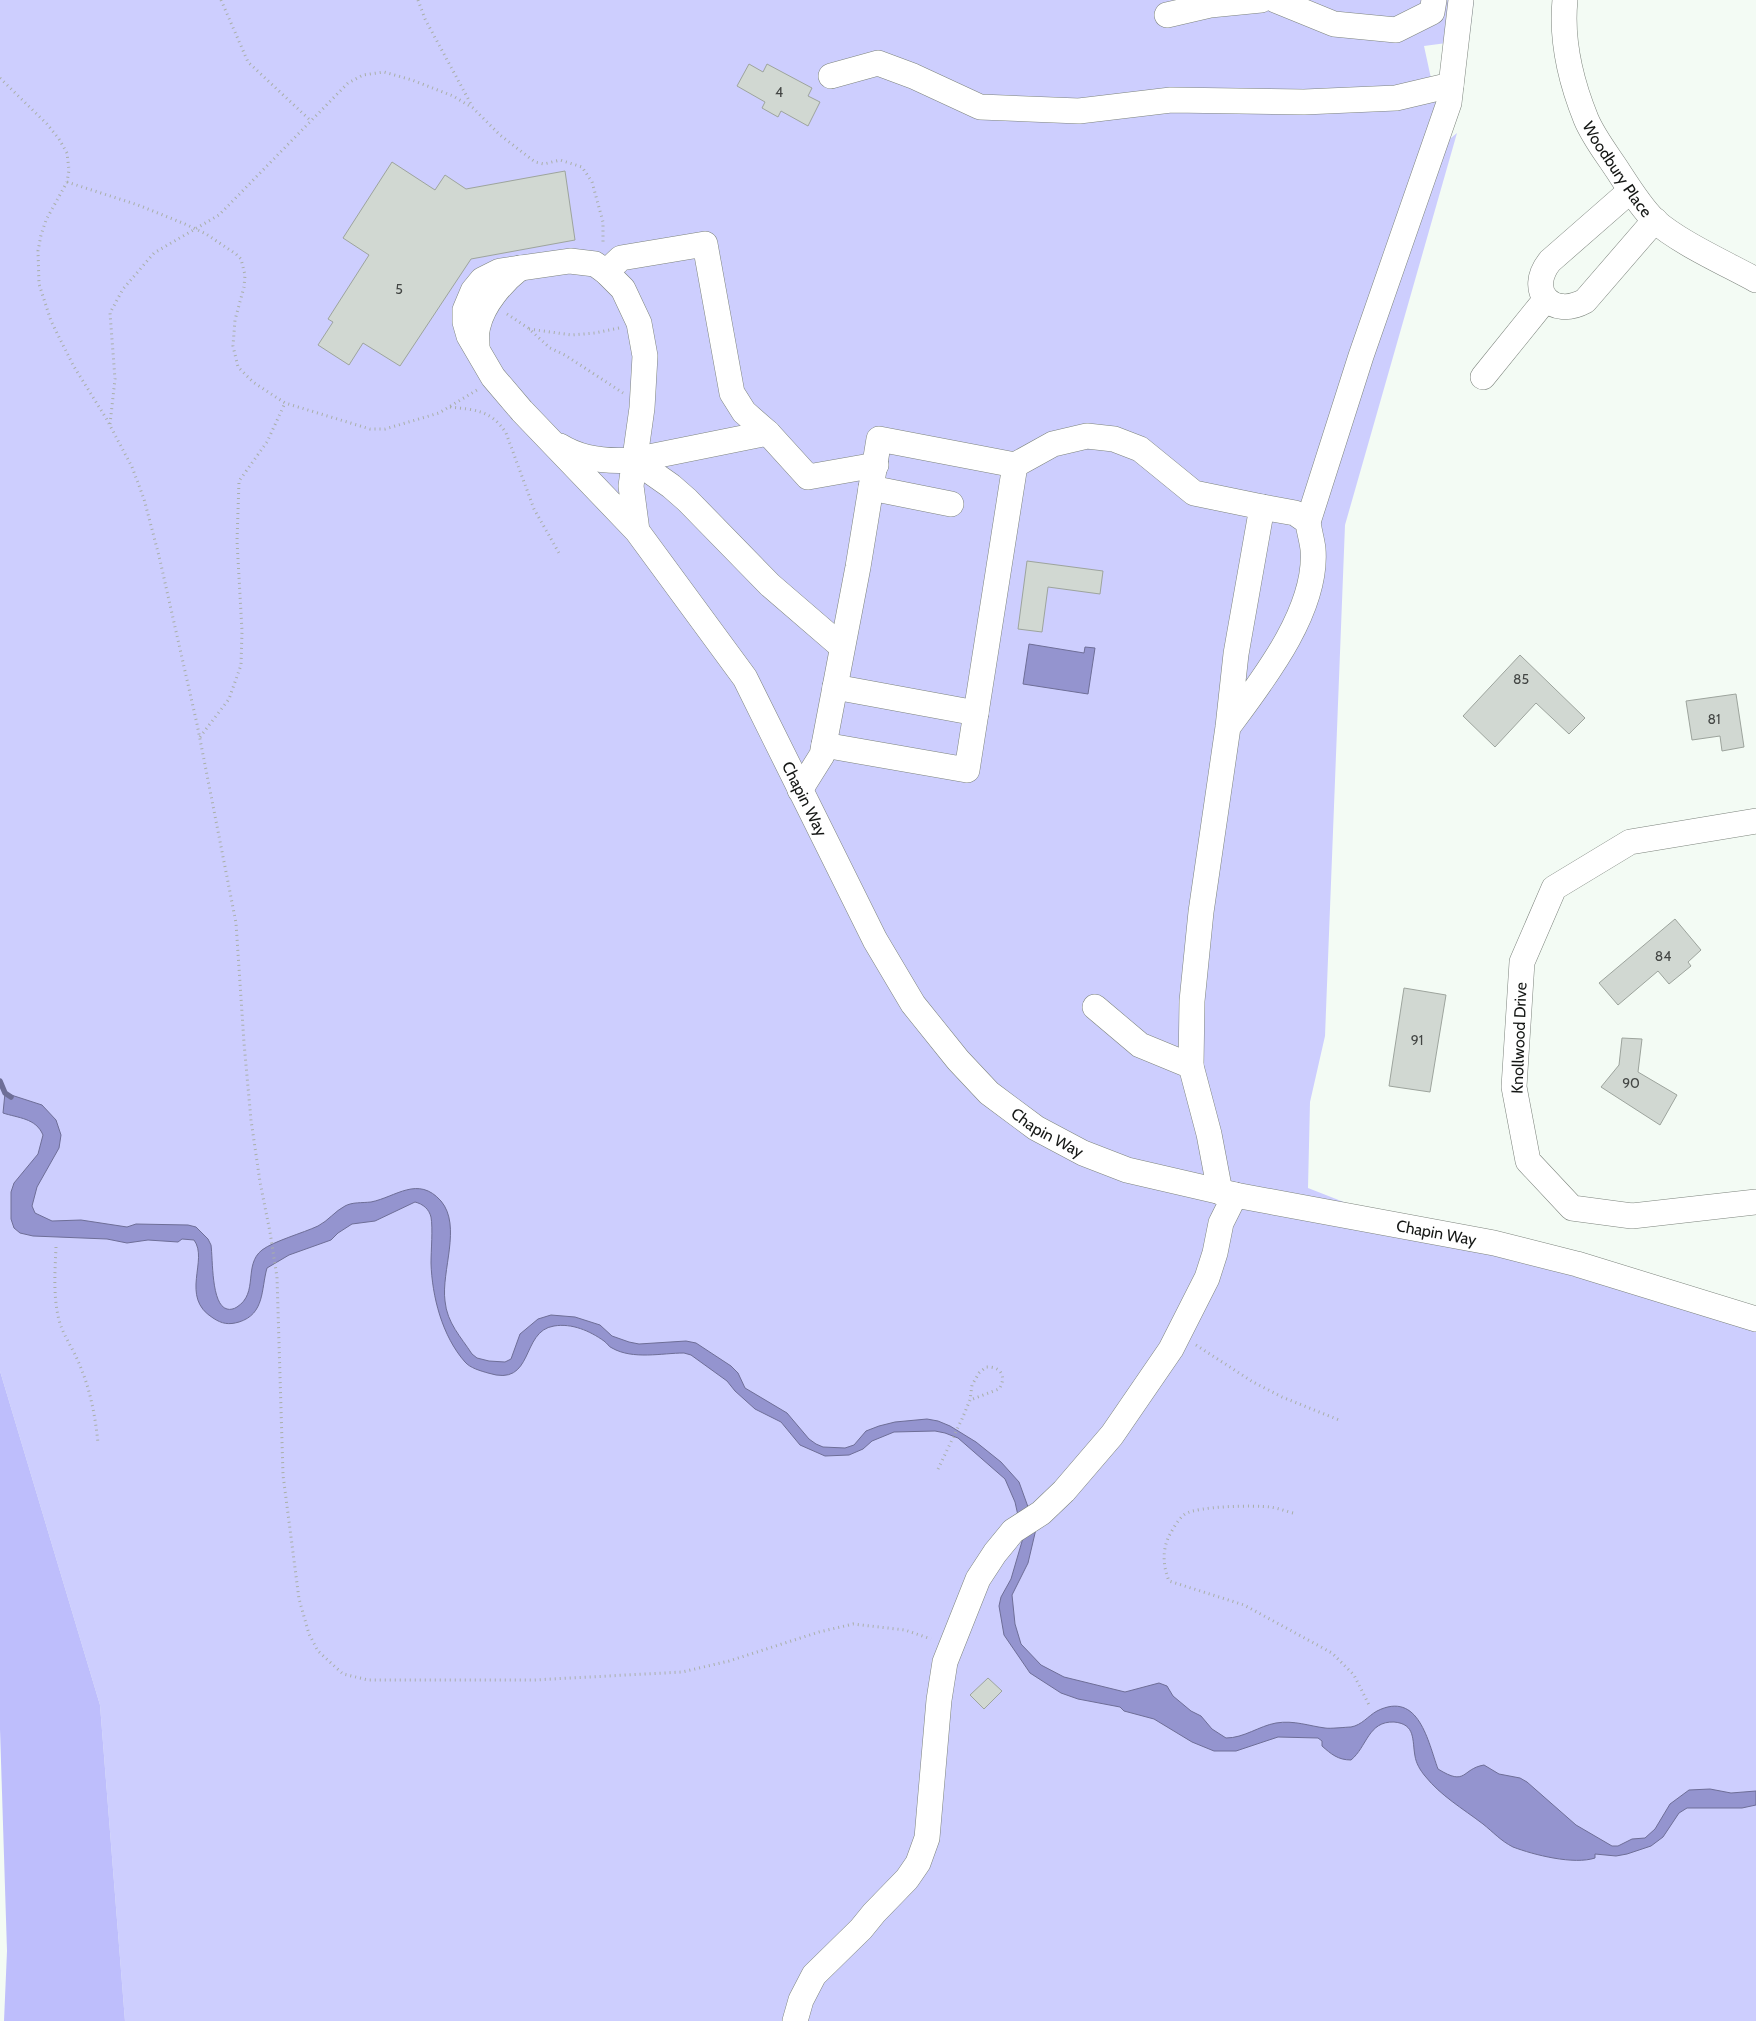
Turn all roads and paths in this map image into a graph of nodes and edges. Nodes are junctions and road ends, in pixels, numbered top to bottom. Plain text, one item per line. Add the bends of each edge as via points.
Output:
1 (221, 0) edge
2 (418, 0) edge
3 (1260, 0) edge
4 (1274, 0) edge
5 (1434, 0) edge
6 (1461, 0) edge
7 (1565, 0) edge
8 (1167, 15) dead end
9 (831, 76) dead end
10 (0, 78) edge
11 (1451, 85) junction
12 (473, 108) junction
13 (311, 121) junction
14 (67, 182) junction
15 (1630, 190) junction
16 (1655, 220) junction
17 (196, 230) junction
18 (522, 267) junction
19 (600, 268) junction
20 (1756, 280) edge
21 (1546, 299) junction
22 (490, 302) junction
23 (639, 324) junction
24 (528, 328) junction
25 (477, 350) junction
26 (493, 377) junction
27 (1483, 377) dead end
28 (642, 399) junction
29 (285, 403) junction
30 (450, 407) junction
31 (110, 424) junction
32 (768, 433) junction
33 (548, 438) junction
34 (634, 460) junction
35 (1015, 465) junction
36 (873, 477) junction
37 (951, 504) dead end
38 (1262, 507) junction
39 (1308, 522) junction
40 (637, 531) junction
41 (559, 553) dead end
42 (842, 648) junction
43 (835, 687) junction
44 (976, 714) junction
45 (1228, 727) junction
46 (200, 738) junction
47 (824, 745) junction
48 (800, 790) junction
49 (1756, 820) edge
50 (1095, 1006) dead end
51 (1191, 1066) junction
52 (1228, 1193) junction
53 (1756, 1202) edge
54 (56, 1247) dead end
55 (1756, 1319) edge
56 (1179, 1334) junction
57 (970, 1400) junction
58 (1339, 1420) dead end
59 (98, 1443) dead end
60 (938, 1469) dead end
61 (1293, 1513) dead end
62 (951, 1646) junction
63 (1369, 1705) dead end
64 (795, 2021) edge

1 - 13 path via 248,62
2 - 12 path
3 - 8 street via 1210,5
4 - 5 street via 1334,24 1396,30 1432,12
6 - 11 street
7 - 15 street, Woodbury Place via 1568,61 1586,120
9 - 11 street via 878,63 980,107 1079,111 1171,100 1304,102 1396,98
10 - 14 path via 59,139 67,153
11 - 39 street via 1449,103 1361,356
12 - 13 path via 453,96 384,72 363,75 348,83
12 - 19 path via 500,136 535,162 544,164 560,160 582,168 592,182 603,222
13 - 17 path via 219,215
14 - 17 path via 138,205
14 - 31 path via 41,235 39,284 60,340
15 - 16 street, Woodbury Place
15 - 21 street via 1542,271 1541,292
16 - 20 street, Woodbury Place via 1696,248
16 - 21 street via 1585,301 1565,308
17 - 29 path via 241,259 244,287 235,320 233,346 238,367 252,382
17 - 31 path via 154,252 123,290 110,313 115,379
18 - 19 street via 570,261
18 - 22 street via 510,276
18 - 25 street via 500,271 482,280 473,291 465,310 465,322
19 - 23 street via 623,289
19 - 32 street via 622,258 705,244 732,393 744,412
21 - 27 street
22 - 24 path
22 - 25 street via 478,327
23 - 24 path via 572,335
23 - 28 street via 645,356
24 - 28 path via 550,348 611,386
25 - 26 street
26 - 30 path
26 - 33 street
28 - 34 street
29 - 30 path via 370,429 385,429
29 - 46 path via 266,442 238,481 241,665 229,699
30 - 41 path via 480,411 499,423 506,433 534,509
31 - 46 path via 144,499
32 - 34 street
32 - 36 street via 808,477
33 - 34 street via 571,453 591,459
33 - 40 street, Chapin Way
34 - 40 street via 631,486
34 - 42 street via 682,495 770,585
35 - 36 street via 879,439
35 - 38 street via 1053,444 1087,436 1114,439 1140,449 1194,493
35 - 44 street
36 - 37 street
36 - 42 street
38 - 39 street via 1295,513
38 - 45 street via 1236,654
39 - 45 street via 1313,550 1310,588 1267,675
40 - 48 street, Chapin Way via 745,678
42 - 43 street
43 - 44 street
43 - 47 street
44 - 47 street via 967,770
45 - 51 street via 1201,912 1192,1002
46 - 62 path via 236,923 249,1102 278,1277 283,1475 299,1599 309,1634 318,1651 343,1674 368,1680 420,1682 682,1672 854,1624 905,1630
47 - 48 street via 822,755
48 - 52 street, Chapin Way via 875,940 913,1004 989,1093 1036,1128 1083,1153 1127,1170
49 - 53 street, Knollwood Drive via 1630,842 1554,888 1522,962 1514,1087 1528,1160 1572,1208 1632,1216
50 - 51 street via 1140,1045
51 - 52 street
52 - 55 street, Chapin Way via 1494,1244 1577,1264
52 - 56 street via 1207,1278
54 - 59 path via 57,1310 90,1394
56 - 58 path via 1254,1382
56 - 62 street via 1112,1435 1064,1491 1042,1512 1013,1530 995,1553 978,1579
57 - 57 path via 972,1385 982,1369 992,1367 1000,1370 1003,1378 999,1389
57 - 60 path
61 - 63 path via 1270,1507 1205,1509 1187,1513 1177,1523 1165,1548 1169,1581 1244,1605 1332,1653 1354,1675
62 - 64 street via 939,1700 927,1838 918,1863 861,1929 814,1975 800,2000

